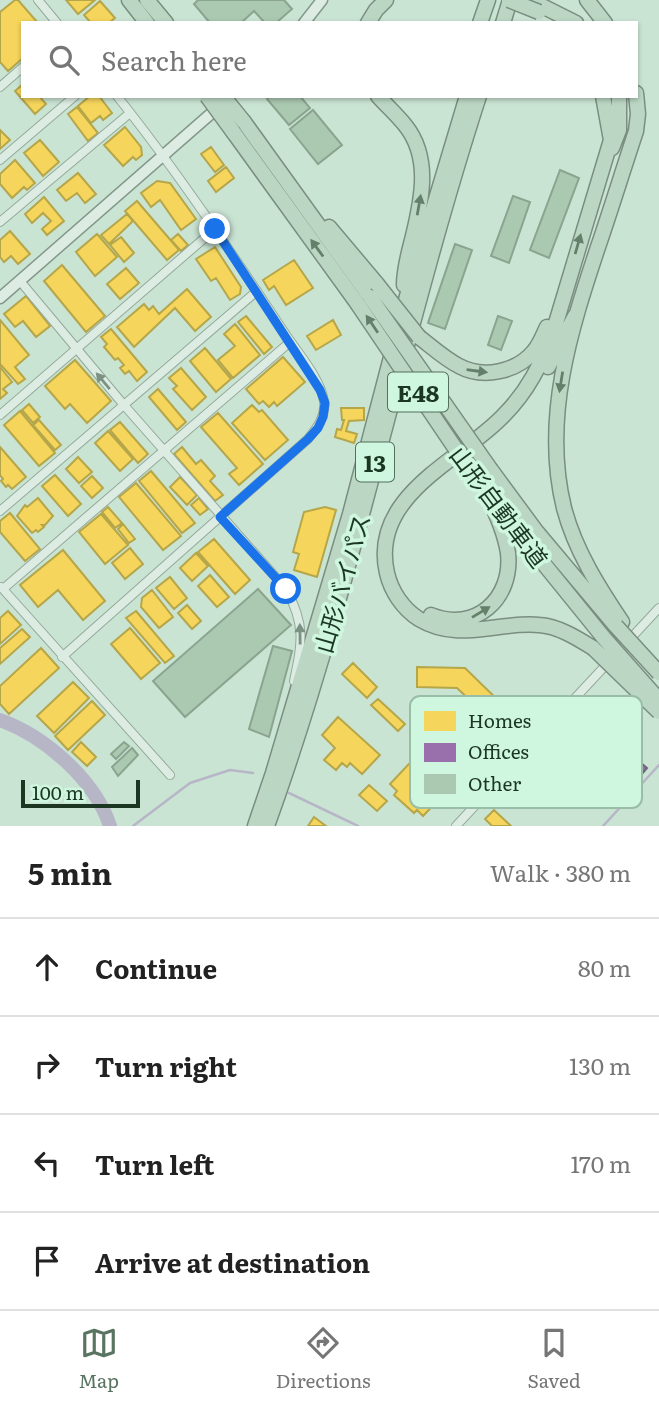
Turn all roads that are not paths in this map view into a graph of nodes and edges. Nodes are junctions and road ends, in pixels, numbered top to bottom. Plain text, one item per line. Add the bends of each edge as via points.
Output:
1 (38, 0) edge
2 (129, 0) edge
3 (147, 0) edge
4 (322, 0) edge
5 (371, 0) edge
6 (386, 0) edge
7 (488, 0) edge
8 (495, 0) edge
9 (510, 0) edge
10 (587, 0) edge
11 (537, 5) edge
12 (55, 21) edge
13 (145, 21) edge
14 (164, 21) edge
15 (306, 21) edge
16 (360, 21) edge
17 (369, 21) edge
18 (481, 21) edge
19 (489, 21) edge
20 (504, 21) edge
21 (558, 21) edge
22 (572, 21) edge
23 (603, 21) edge
24 (21, 69) edge
25 (0, 87) edge
26 (73, 98) edge
27 (119, 98) edge
28 (209, 98) edge
29 (224, 98) edge
30 (229, 98) edge
31 (381, 98) edge
32 (466, 98) edge
33 (478, 98) edge
34 (488, 98) edge
35 (603, 98) edge
36 (619, 98) edge
37 (627, 98) edge
38 (636, 98) edge
39 (130, 113) junction
40 (239, 128) junction
41 (163, 156) junction
42 (0, 160) edge
43 (622, 172) junction
44 (601, 175) junction
45 (0, 222) edge
46 (215, 229) junction
47 (20, 281) junction
48 (565, 289) junction
49 (257, 291) junction
50 (422, 291) junction
51 (368, 294) junction
52 (407, 296) junction
53 (0, 298) edge
54 (575, 316) junction
55 (290, 342) junction
56 (76, 348) junction
57 (123, 404) junction
58 (0, 415) edge
59 (164, 451) junction
60 (488, 495) junction
61 (0, 511) edge
62 (220, 517) junction
63 (1, 588) edge
64 (659, 608) edge
65 (619, 624) junction
66 (598, 643) junction
67 (62, 657) junction
68 (656, 670) edge
69 (577, 696) edge
70 (659, 700) edge
71 (659, 712) edge
72 (273, 773) junction
73 (170, 775) dead end
74 (473, 808) edge
75 (256, 826) edge
76 (267, 826) edge
77 (456, 826) edge

1 - 12 street
2 - 13 highway
3 - 14 highway
4 - 15 street
5 - 16 highway
6 - 17 highway
7 - 18 highway
8 - 19 highway
9 - 11 highway, bridge
9 - 20 highway
10 - 23 highway
11 - 21 highway
11 - 22 highway
24 - 25 street
26 - 42 street
27 - 39 street
28 - 40 highway, 山形自動車道 / E48, bridge
29 - 40 highway, 山形自動車道 / E48, bridge
30 - 41 street
52 -> 31 highway via 405,270 423,172 407,127
32 - 52 highway, 山形バイパス / 13
33 - 50 highway, 山形バイパス / 13
34 - 50 highway
35 - 44 highway via 611,140
36 - 44 highway via 620,130
37 - 43 highway via 629,130
38 - 43 highway via 636,131
39 - 41 street
39 - 45 street
40 - 51 highway, 山形自動車道 / E48
41 - 46 street
41 - 47 street
43 - 54 highway
48 -> 44 highway
46 - 49 street
46 - 56 street
47 - 53 street
47 - 56 street
51 -> 48 highway, bridge via 461,368 501,372 535,349
48 - 66 highway via 553,334 530,383 502,418 399,507 384,558 394,593 418,618 432,625 463,632 541,625
49 - 55 street
49 - 57 street
50 - 76 highway, 山形バイパス / 13 via 338,596
60 -> 51 highway, 山形自動車道 / E48, bridge
51 - 65 highway, 山形自動車道 / E48, bridge via 556,556
52 - 72 highway, 山形バイパス / 13 via 350,514
54 -> 60 highway via 524,403 418,497 400,524 394,548 395,573 409,597 430,615 454,621 484,613 507,579 508,553
54 -> 65 highway via 557,413 561,490 584,561
55 - 59 street
55 - 62 street via 320,390 325,403 323,417 308,439
57 -> 56 street
56 - 58 street
57 - 59 street
57 - 61 street
59 - 62 street
59 - 63 street
60 - 66 highway, 山形自動車道 / E48
62 - 67 street
72 -> 62 street via 299,656 297,610 286,589
63 - 67 street
64 - 69 street
65 - 68 highway, bridge
66 - 70 highway, 山形自動車道 / E48, bridge
66 - 71 highway, bridge
67 - 73 street
72 - 75 highway, 山形バイパス / 13
74 - 77 street

